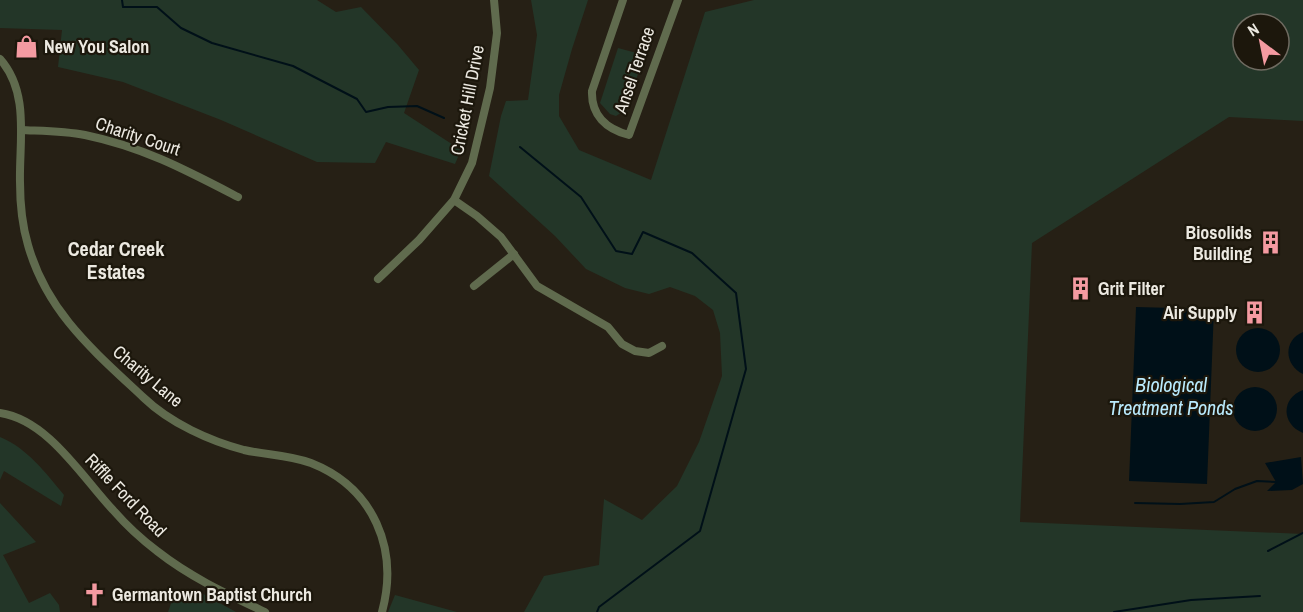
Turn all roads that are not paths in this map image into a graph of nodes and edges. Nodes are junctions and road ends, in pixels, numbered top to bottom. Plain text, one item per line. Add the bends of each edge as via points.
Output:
1 (494, 0) edge
2 (623, 0) edge
3 (678, 0) edge
4 (0, 59) edge
5 (21, 130) junction
6 (238, 197) dead end
7 (454, 200) junction
8 (514, 254) junction
9 (378, 279) dead end
10 (474, 286) dead end
11 (662, 346) dead end
12 (0, 413) edge
13 (265, 612) edge
14 (382, 612) edge

1 - 7 street, Cricket Hill Drive via 497,33 490,88 472,163
2 - 3 street, Ansel Terrace via 591,98 597,117 605,125 629,135
4 - 5 street, Charity Lane via 15,84
5 - 6 street, Charity Court via 83,135 127,146 174,164
5 - 14 street, Charity Lane via 21,209 27,245 43,285 65,320 148,402 174,420 227,444 309,462 343,482 367,506 384,543 388,573
7 - 8 street via 491,228
7 - 9 street, Cricket Hill Drive
8 - 10 street
8 - 11 street via 537,286 608,327 622,344 635,351 649,352
12 - 13 street, Riffle Ford Road via 19,418 53,442 113,511 156,550 183,570

